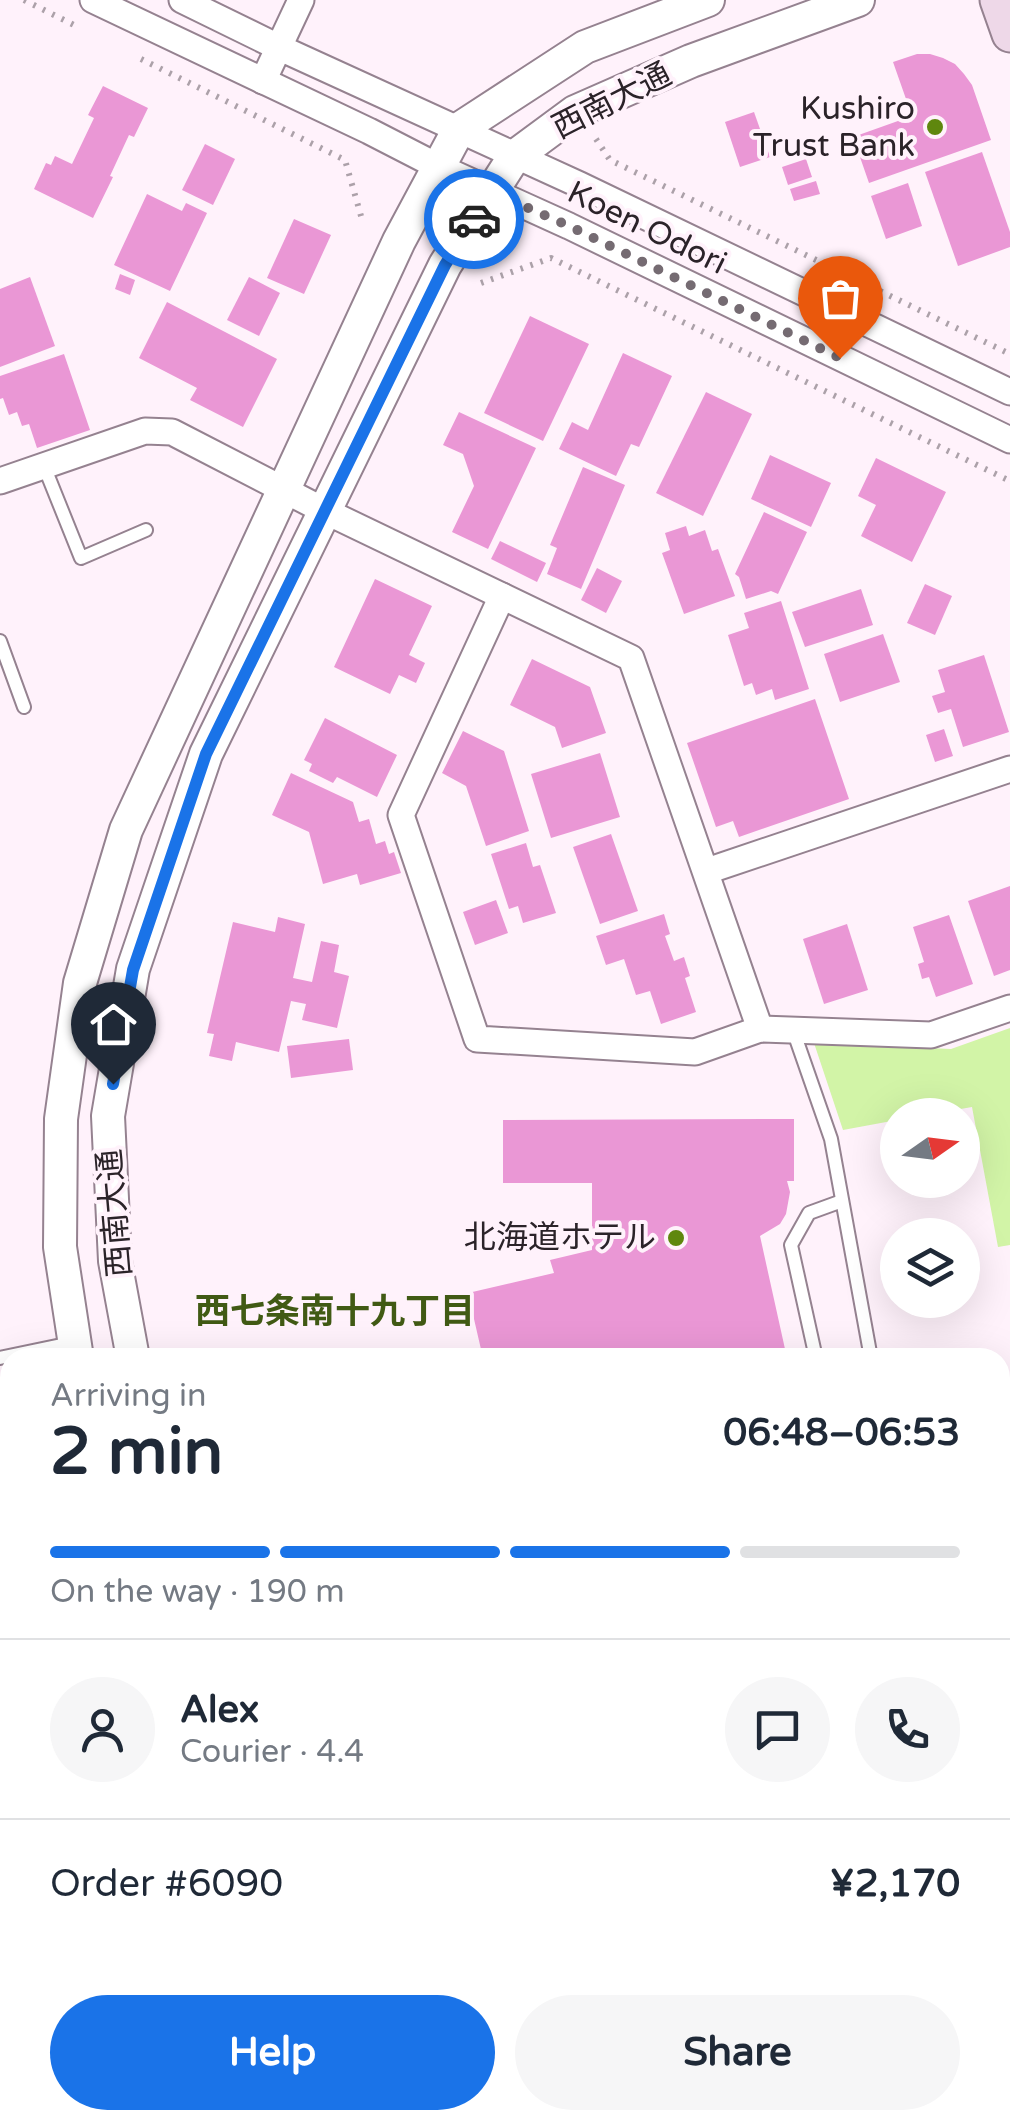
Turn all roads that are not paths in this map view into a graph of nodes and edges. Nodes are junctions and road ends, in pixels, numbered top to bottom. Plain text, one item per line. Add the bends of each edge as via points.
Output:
1 (93, 0) edge
2 (182, 0) edge
3 (301, 0) edge
4 (708, 0) edge
5 (858, 0) edge
6 (998, 0) edge
7 (669, 6) edge
8 (1010, 34) edge
9 (278, 47) junction
10 (263, 80) junction
11 (459, 129) junction
12 (514, 157) junction
13 (439, 167) junction
14 (492, 192) junction
15 (1010, 392) edge
16 (1010, 440) edge
17 (44, 466) junction
18 (0, 481) edge
19 (284, 490) junction
20 (325, 511) junction
21 (146, 530) dead end
22 (502, 596) junction
23 (0, 641) edge
24 (24, 707) dead end
25 (1010, 768) edge
26 (707, 870) junction
27 (1010, 1008) edge
28 (760, 1029) junction
29 (794, 1030) junction
30 (842, 1201) junction
31 (75, 1348) edge
32 (131, 1348) edge
33 (814, 1348) edge
34 (870, 1348) edge

1 - 10 street, Koen Odori
2 - 9 street, Koen Odori
3 - 9 street
4 - 7 street, 西南大通
5 - 12 street, 西南大通 via 575,112
6 - 8 main road
7 - 11 street, 西南大通 via 584,47
9 - 10 street
9 - 11 street, Koen Odori
10 - 13 street, Koen Odori
11 - 12 street, Koen Odori
11 - 13 street, 西南大通
12 - 14 street, 西南大通
12 - 15 street, Koen Odori
13 - 14 street, Koen Odori
13 - 19 street, 西南大通
14 - 16 street, Koen Odori
14 - 20 street, 西南大通 via 445,265
17 - 18 street
17 - 19 street via 146,431 172,432
17 - 21 lane via 81,558
19 - 20 street
19 - 31 street, 西南大通 via 126,830 80,983 61,1119 60,1247
20 - 22 street
20 - 32 street, 西南大通 via 206,754 133,970 108,1116 116,1261
22 - 26 street via 631,658
22 - 28 street via 401,815 477,1039 695,1052
23 - 24 lane
25 - 26 street
26 - 28 street
27 - 29 street via 931,1034
28 - 29 street
29 - 30 lane via 831,1139
30 - 33 lane via 808,1213 790,1246
30 - 34 lane

